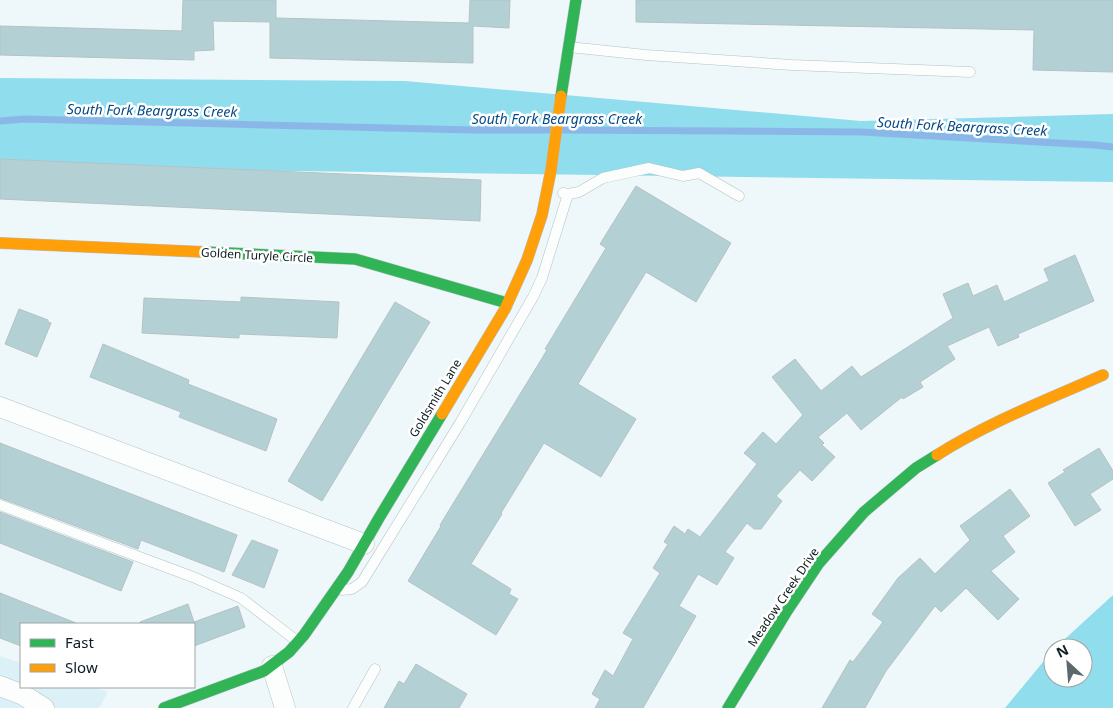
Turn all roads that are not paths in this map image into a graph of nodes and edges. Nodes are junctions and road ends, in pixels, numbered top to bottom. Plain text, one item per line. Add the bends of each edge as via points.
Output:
1 (576, 0) edge
2 (568, 46) junction
3 (970, 72) dead end
4 (547, 188) junction
5 (568, 194) junction
6 (739, 196) dead end
7 (0, 243) edge
8 (507, 303) junction
9 (1103, 375) dead end
10 (0, 408) edge
11 (0, 504) edge
12 (364, 544) junction
13 (336, 589) junction
14 (298, 642) junction
15 (272, 666) junction
16 (375, 669) dead end
17 (0, 686) edge
18 (44, 708) edge
19 (164, 708) edge
20 (285, 708) edge
21 (352, 708) edge
22 (728, 708) edge

1 - 2 street, Goldsmith Lane
2 - 3 lane via 792,65
2 - 4 street, Goldsmith Lane
4 - 5 lane
4 - 8 street, Goldsmith Lane via 527,260
5 - 6 lane via 603,178 649,168 683,176 699,173
5 - 13 lane via 542,278 460,423 362,582 352,589
7 - 8 street, Golden Turyle Circle via 355,259
8 - 12 street, Goldsmith Lane
9 - 22 street, Meadow Creek Drive via 959,441 916,468 864,512 819,563
10 - 12 street
11 - 14 lane via 241,598
12 - 13 street, Goldsmith Lane
13 - 14 street, Goldsmith Lane
14 - 15 street, Goldsmith Lane
15 - 19 street, Goldsmith Lane
15 - 20 street
16 - 21 lane
17 - 18 street

